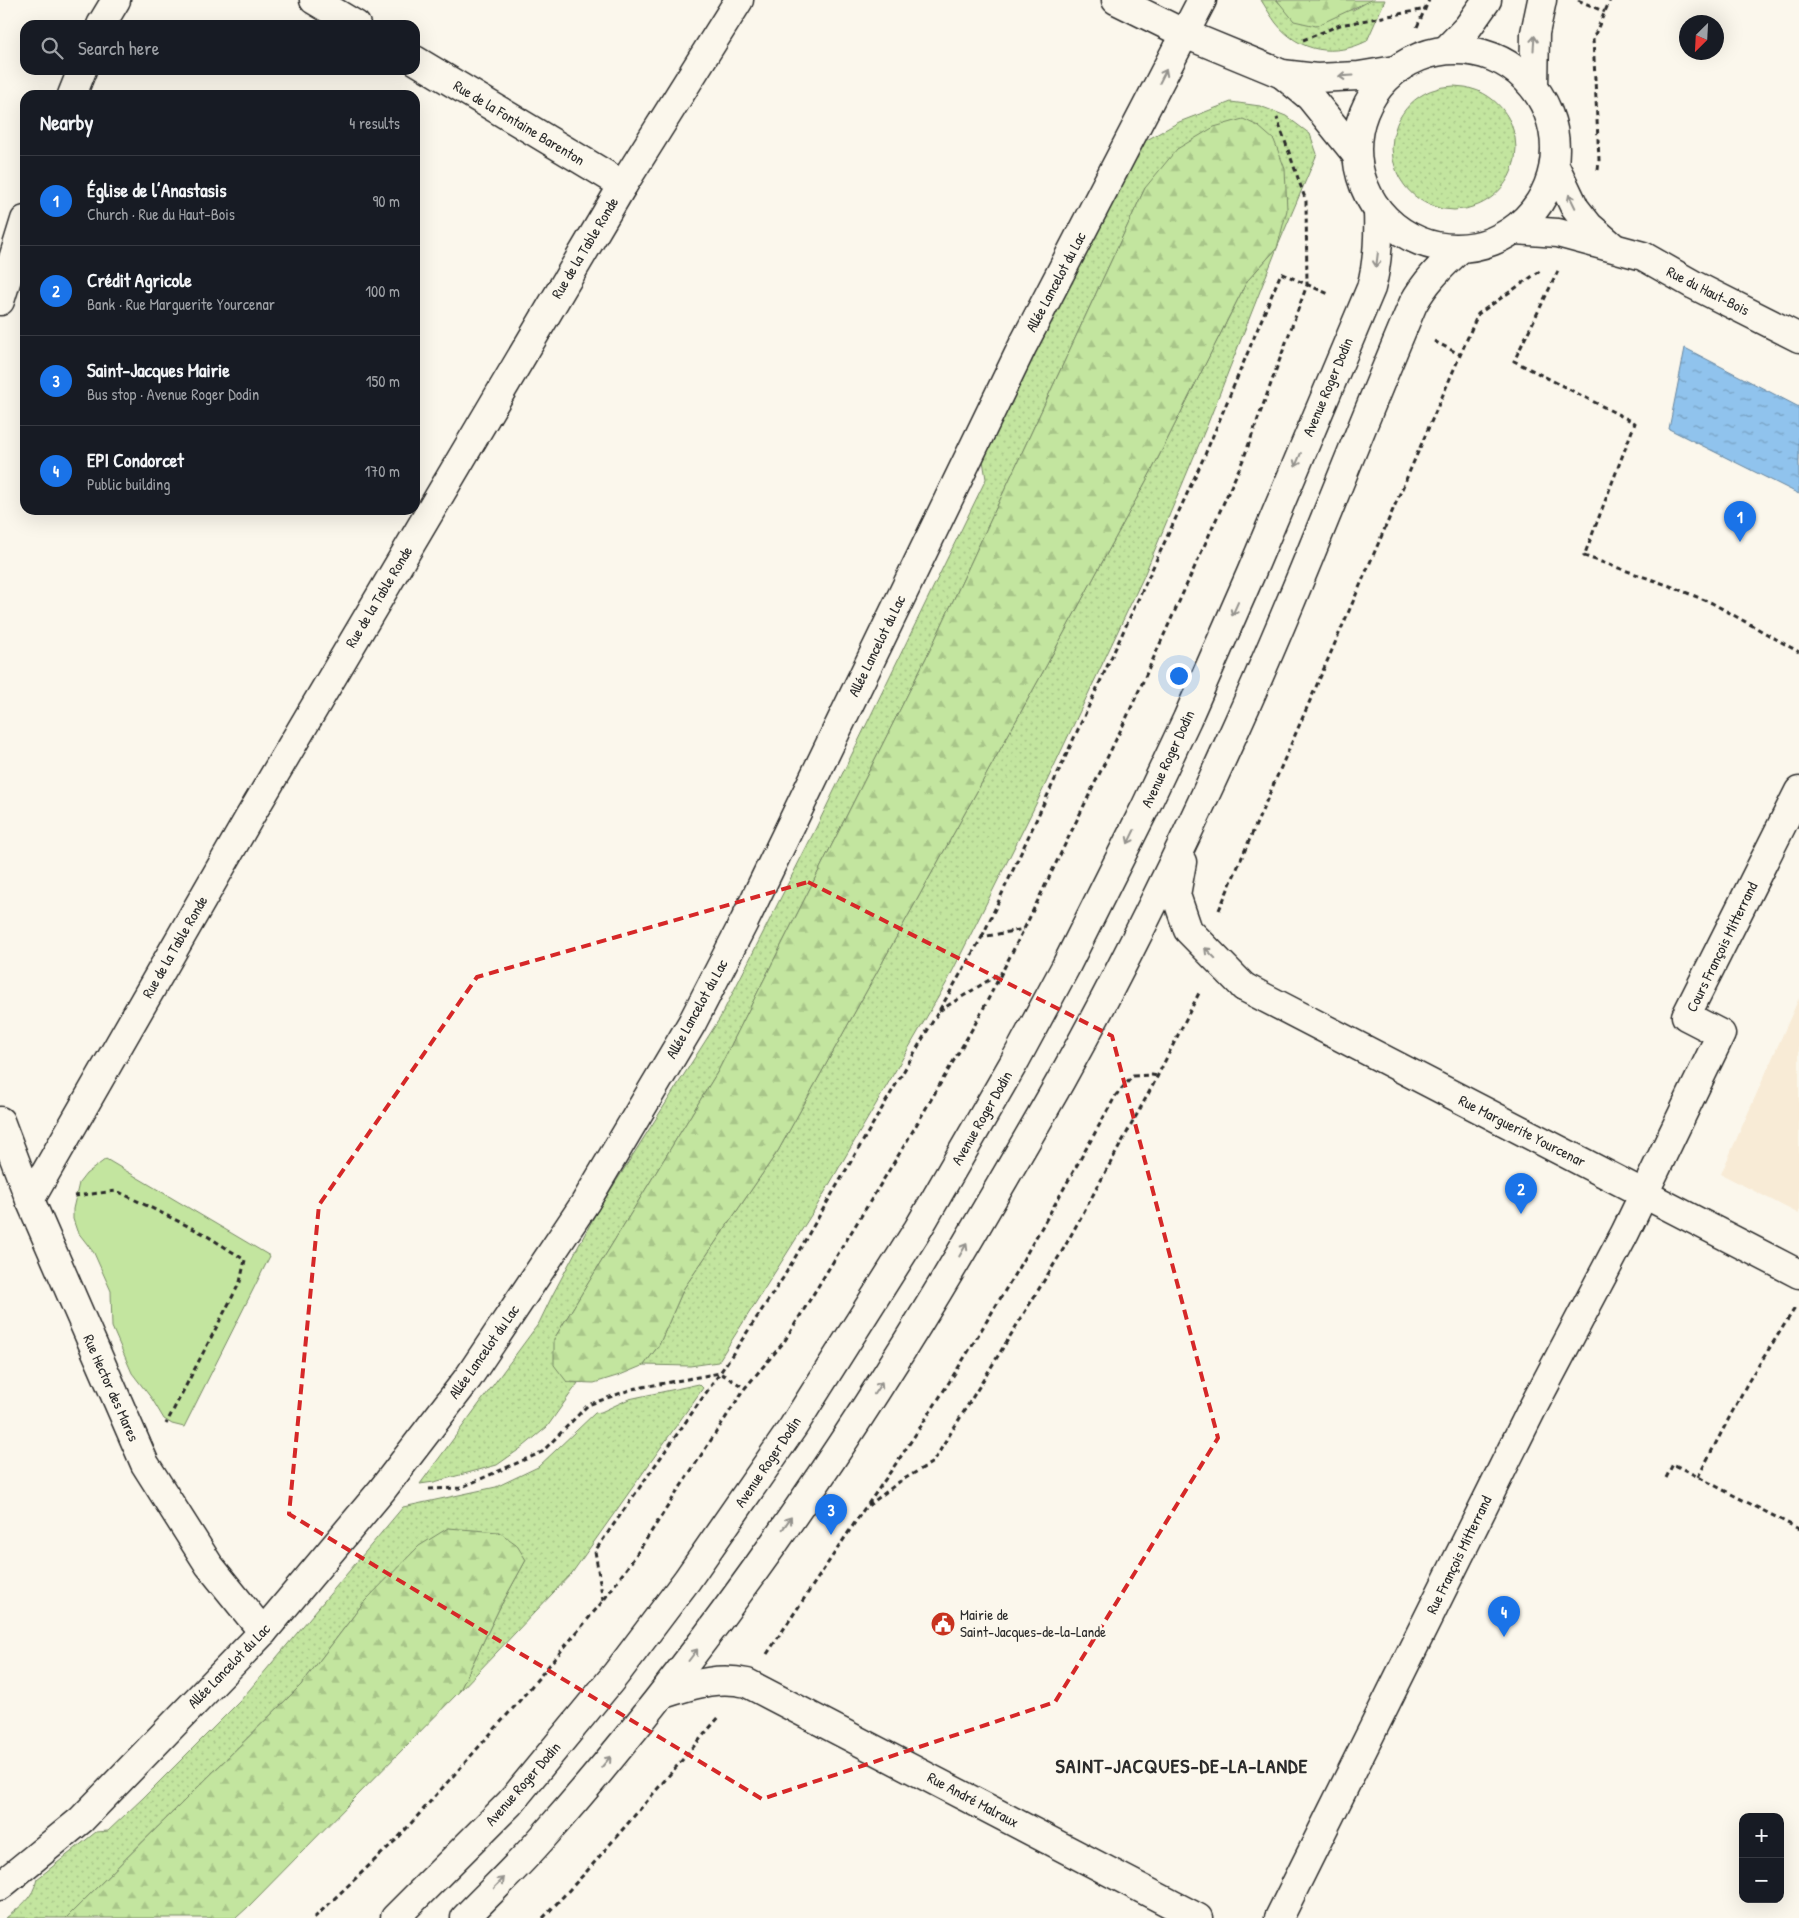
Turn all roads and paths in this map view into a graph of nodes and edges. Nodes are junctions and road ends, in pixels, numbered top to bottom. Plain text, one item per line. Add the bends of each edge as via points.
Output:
1 (116, 0) edge
2 (314, 0) edge
3 (739, 0) edge
4 (1116, 0) edge
5 (1202, 0) edge
6 (1430, 0) edge
7 (1487, 0) edge
8 (1542, 0) edge
9 (1578, 0) edge
10 (1610, 0) edge
11 (105, 20) edge
12 (348, 20) edge
13 (1185, 34) junction
14 (1297, 42) dead end
15 (1447, 50) junction
16 (420, 63) edge
17 (1395, 70) junction
18 (1282, 74) junction
19 (80, 75) edge
20 (1534, 87) junction
21 (74, 90) edge
22 (1279, 125) dead end
23 (1356, 154) junction
24 (1554, 164) junction
25 (622, 185) junction
26 (1378, 212) junction
27 (1515, 230) junction
28 (20, 236) edge
29 (1460, 249) junction
30 (1616, 250) junction
31 (1560, 267) dead end
32 (1307, 285) junction
33 (0, 301) edge
34 (1799, 338) edge
35 (1799, 652) edge
36 (1799, 791) edge
37 (1188, 831) junction
38 (1024, 929) junction
39 (982, 937) junction
40 (1002, 971) junction
41 (938, 1011) junction
42 (1158, 1076) dead end
43 (0, 1121) edge
44 (1644, 1194) junction
45 (30, 1200) junction
46 (1799, 1274) edge
47 (1799, 1302) edge
48 (720, 1373) junction
49 (745, 1388) junction
50 (145, 1464) junction
51 (1698, 1477) junction
52 (1666, 1478) dead end
53 (382, 1490) junction
54 (864, 1509) dead end
55 (1799, 1528) edge
56 (603, 1601) junction
57 (262, 1632) junction
58 (663, 1694) junction
59 (0, 1886) edge
60 (314, 1918) edge
61 (395, 1918) edge
62 (465, 1918) edge
63 (1198, 1918) edge
64 (1279, 1918) edge

1 - 11 street
2 - 12 street
3 - 25 street, Rue de la Table Ronde
4 - 13 street
5 - 13 street, Allée Lancelot du Lac
6 - 14 path via 1426,9 1340,25
7 - 15 street via 1468,28
20 -> 8 street via 1535,32
9 - 10 path via 1605,12
13 - 18 street
53 -> 13 street, Allée Lancelot du Lac via 468,1378 585,1202 692,1023 1023,345
15 - 17 street via 1419,56
15 - 20 street via 1475,52 1502,60
16 - 25 street, Rue de la Fontaine Barenton
17 -> 18 street via 1316,78
17 - 23 street via 1365,108 1356,138
18 - 23 street via 1310,97
19 - 21 street
20 - 24 street via 1550,115 1556,148
22 - 32 path via 1306,201
23 - 26 street via 1363,184
24 - 27 street via 1545,194
30 -> 24 street, Rue du Haut-Bois via 1589,226 1575,208
25 - 45 street, Rue de la Table Ronde via 254,809
26 - 29 street via 1406,235 1432,245
26 -> 61 street, Avenue Roger Dodin via 1379,248 1370,288 1191,710 1064,968 923,1221 793,1427 687,1580 622,1666 510,1803
27 - 29 street via 1489,243
27 - 30 street, Rue du Haut-Bois via 1558,233
28 - 33 street
29 - 37 street via 1431,277 1413,304 1296,591
30 - 34 street, Rue du Haut-Bois via 1642,256
31 - 35 path via 1514,361 1635,423 1584,556 1712,604
32 - 38 path via 1243,460 1126,719
32 - 39 path via 1281,273 1204,456
36 - 44 street, Cours François Mitterrand via 1686,1016 1721,1034
44 -> 37 street, Rue Marguerite Yourcenar via 1244,987 1188,930 1176,895
58 -> 37 street via 729,1608 835,1453 949,1273 1110,989
38 - 39 path
38 - 40 path
39 - 41 path
40 - 41 path
40 - 49 path via 904,1146 784,1342
41 - 48 path via 783,1278
42 - 54 path via 1133,1076 1116,1095 928,1416
43 - 45 street, Rue Hector des Mares
44 - 46 street, Rue Marguerite Yourcenar
44 - 64 street, Rue François Mitterrand via 1531,1411
45 - 50 street, Rue Hector des Mares
45 - 50 path via 117,1191 204,1234 245,1260 240,1282
47 - 51 path via 1748,1382
48 - 49 path
48 - 53 path via 632,1389 588,1405 542,1452 460,1488
48 - 56 path via 595,1551
49 - 56 path
50 - 57 street, Rue Hector des Mares via 209,1565
51 - 52 path via 1674,1464
51 - 55 path
53 - 57 street, Allée Lancelot du Lac
56 - 60 path via 398,1838
57 - 59 street, Allée Lancelot du Lac via 81,1820
62 -> 58 street via 542,1838
58 - 63 street, Rue André Malraux via 706,1681 748,1683

